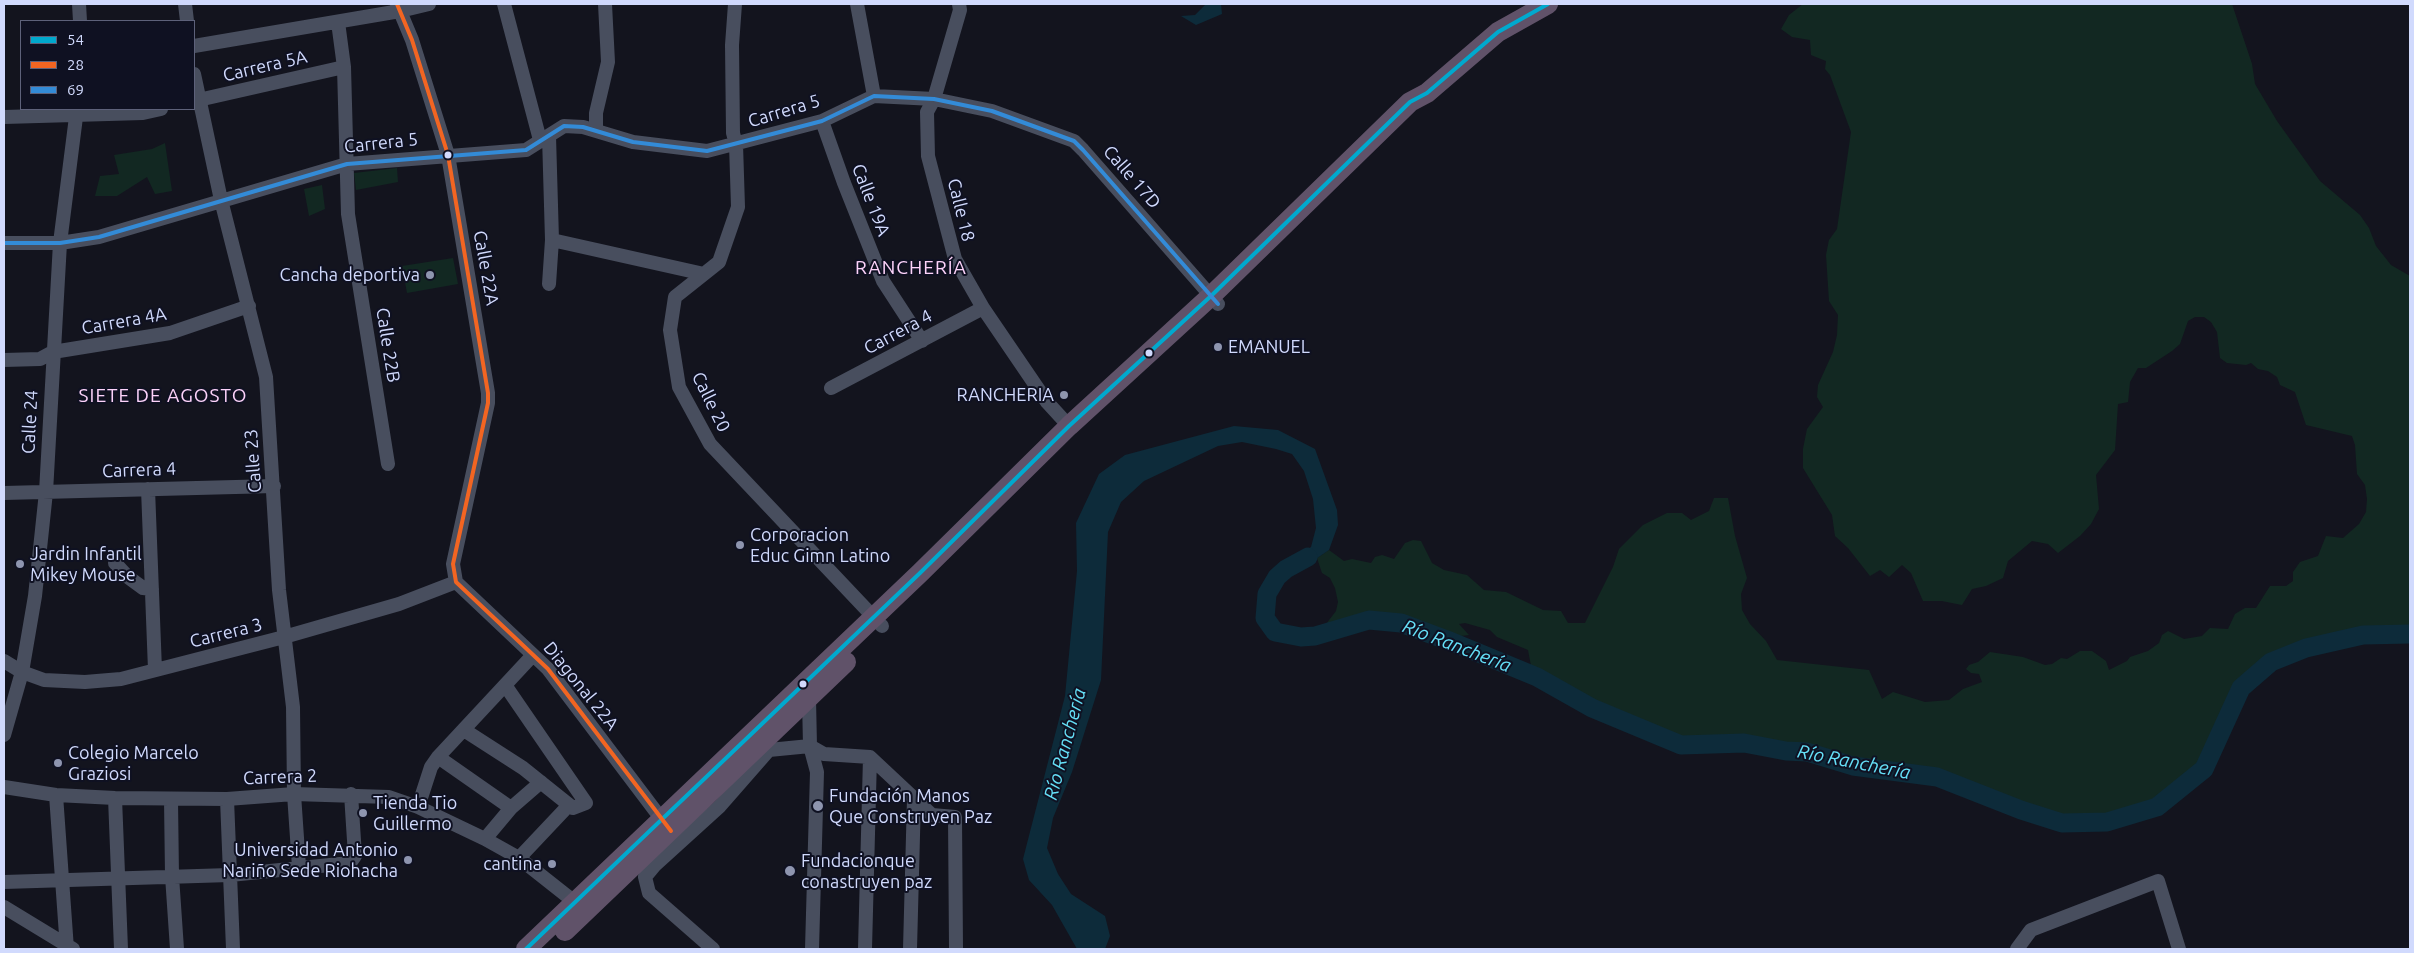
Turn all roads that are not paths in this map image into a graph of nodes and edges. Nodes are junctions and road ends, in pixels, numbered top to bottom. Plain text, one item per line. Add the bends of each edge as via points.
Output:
1 (80, 4) edge
2 (185, 4) edge
3 (429, 4) edge
4 (504, 4) edge
5 (605, 4) edge
6 (735, 4) edge
7 (857, 4) edge
8 (959, 4) edge
9 (1520, 4) edge
10 (1548, 4) edge
11 (399, 8) edge
12 (80, 20) edge
13 (187, 20) edge
14 (338, 22) junction
15 (195, 46) edge
16 (1466, 58) junction
17 (344, 67) junction
18 (195, 88) edge
19 (874, 96) junction
20 (934, 99) junction
21 (196, 101) edge
22 (156, 110) edge
23 (76, 112) edge
24 (992, 112) joint
25 (4, 117) edge
26 (822, 121) junction
27 (596, 131) junction
28 (544, 138) junction
29 (736, 144) junction
30 (448, 155) junction
31 (347, 164) junction
32 (221, 200) junction
33 (552, 240) junction
34 (4, 243) edge
35 (60, 243) junction
36 (704, 274) junction
37 (549, 284) dead end
38 (1215, 300) junction
39 (249, 306) junction
40 (983, 308) junction
41 (922, 341) junction
42 (53, 352) junction
43 (4, 360) edge
44 (831, 388) dead end
45 (1069, 426) junction
46 (388, 464) dead end
47 (274, 486) junction
48 (148, 489) junction
49 (46, 492) junction
50 (4, 493) edge
51 (115, 563) dead end
52 (925, 577) junction
53 (456, 582) junction
54 (152, 589) junction
55 (878, 622) junction
56 (284, 637) junction
57 (533, 655) junction
58 (4, 661) edge
59 (155, 670) junction
60 (22, 672) junction
61 (505, 685) junction
62 (804, 694) junction
63 (464, 730) junction
64 (4, 735) edge
65 (810, 746) junction
66 (438, 757) junction
67 (870, 757) junction
68 (541, 782) junction
69 (4, 787) edge
70 (294, 794) junction
71 (351, 794) junction
72 (56, 795) junction
73 (115, 798) junction
74 (227, 798) junction
75 (914, 798) junction
76 (171, 800) junction
77 (569, 805) junction
78 (418, 808) junction
79 (511, 808) junction
80 (666, 825) junction
81 (485, 839) junction
82 (518, 858) junction
83 (299, 868) junction
84 (230, 875) junction
85 (172, 876) junction
86 (118, 880) junction
87 (64, 881) junction
88 (4, 882) edge
89 (581, 906) junction
90 (4, 907) edge
91 (69, 948) edge
92 (956, 948) dead end
93 (122, 949) edge
94 (177, 949) edge
95 (233, 949) edge
96 (526, 949) edge
97 (544, 949) edge
98 (713, 949) edge
99 (812, 949) edge
100 (865, 949) edge
101 (910, 949) edge
102 (2017, 949) edge
103 (2179, 949) edge

1 - 12 street
2 - 13 street
3 - 11 street
4 - 28 street
5 - 27 street via 608,62 596,114
6 - 29 street, Calle 20 via 732,45 733,133
7 - 19 street
8 - 20 street, Calle 18
9 - 16 highway
10 - 16 highway via 1498,32
11 - 14 street
11 - 30 street, Calle 22A
14 - 15 street
14 - 17 street, Calle 22B
16 - 38 highway via 1426,93 1419,109
17 - 21 street, Carrera 5A
17 - 31 street, Calle 22B
18 - 21 street, Calle 23
19 - 20 street, Carrera 5
19 - 26 street, Carrera 5
20 - 24 street, Carrera 5
20 - 40 street, Calle 18 via 927,112 928,156 954,259
21 - 32 street, Calle 23
22 - 23 street via 143,113
23 - 25 street
23 - 35 street, Calle 24
24 - 38 street, Calle 17D via 1074,142 1084,150
26 - 29 street, Carrera 5
26 - 41 street, Calle 19A via 883,281
27 - 28 street, Carrera 5 via 564,126
27 - 29 street, Carrera 5 via 633,142 707,151
28 - 30 street, Carrera 5 via 526,150
28 - 33 street
29 - 36 street, Calle 20 via 738,207 719,262
30 - 31 street, Carrera 5
30 - 53 street, Calle 22A via 488,393 453,564
31 - 32 street, Carrera 5
31 - 46 street, Calle 22B via 348,214
32 - 35 street, Carrera 5 via 99,236
32 - 39 street, Calle 23
33 - 36 street
33 - 37 street
34 - 35 street, Carrera 5
35 - 42 street, Calle 24
36 - 55 street, Calle 20 via 675,297 670,330 678,387 710,444
38 - 45 highway
38 - 52 highway
39 - 42 street, Carrera 4A via 170,333
39 - 47 street, Calle 23 via 266,377
40 - 41 street, Carrera 4
40 - 45 street, Calle 18 via 1047,402
41 - 44 street, Carrera 4
42 - 43 street, Carrera 4A via 40,359
42 - 49 street, Calle 24
45 - 52 highway
47 - 48 street, Carrera 4
47 - 56 street, Calle 23
48 - 49 street, Carrera 4
48 - 54 street
49 - 50 street, Carrera 4
49 - 60 street, Calle 24 via 35,596
51 - 54 street via 143,588
52 - 55 highway
53 - 56 street, Carrera 3 via 399,604
53 - 57 street, Diagonal 22A
54 - 59 street
55 - 62 highway
56 - 59 street, Carrera 3
56 - 70 street, Calle 23 via 293,707
57 - 61 street
57 - 80 street, Diagonal 22A via 548,669
58 - 60 street, Carrera 3
59 - 60 street, Carrera 3 via 121,679 85,682 44,680
60 - 64 street, Calle 24
61 - 63 street
61 - 77 street via 586,804 573,808
62 - 65 street
62 - 80 highway
63 - 66 street
63 - 68 street
65 - 67 street via 824,754
65 - 98 street via 769,750 720,806 654,865 645,877 649,893
65 - 99 street via 817,772
66 - 78 street via 431,766
66 - 79 street
67 - 75 street
67 - 100 street
68 - 77 street
68 - 79 street
69 - 72 street, Carrera 2
70 - 71 street, Carrera 2
70 - 74 street, Carrera 2
70 - 83 street, Calle 23
71 - 78 street, Carrera 2 via 389,797
71 - 83 street via 355,856 350,863
72 - 73 street, Carrera 2
72 - 87 street
73 - 76 street, Carrera 2
73 - 86 street
74 - 76 street, Carrera 2
74 - 84 street
75 - 92 street via 932,815 955,818
75 - 101 street
76 - 85 street
77 - 82 street
78 - 81 street, Carrera 2
79 - 81 street
80 - 89 highway
81 - 82 street, Carrera 2
82 - 89 street, Carrera 2
83 - 84 street
84 - 85 street
84 - 95 street
85 - 86 street
85 - 94 street
86 - 87 street
86 - 93 street
87 - 88 street
87 - 91 street
89 - 96 highway
89 - 97 highway
90 - 91 street
102 - 103 street via 2031,930 2158,881

